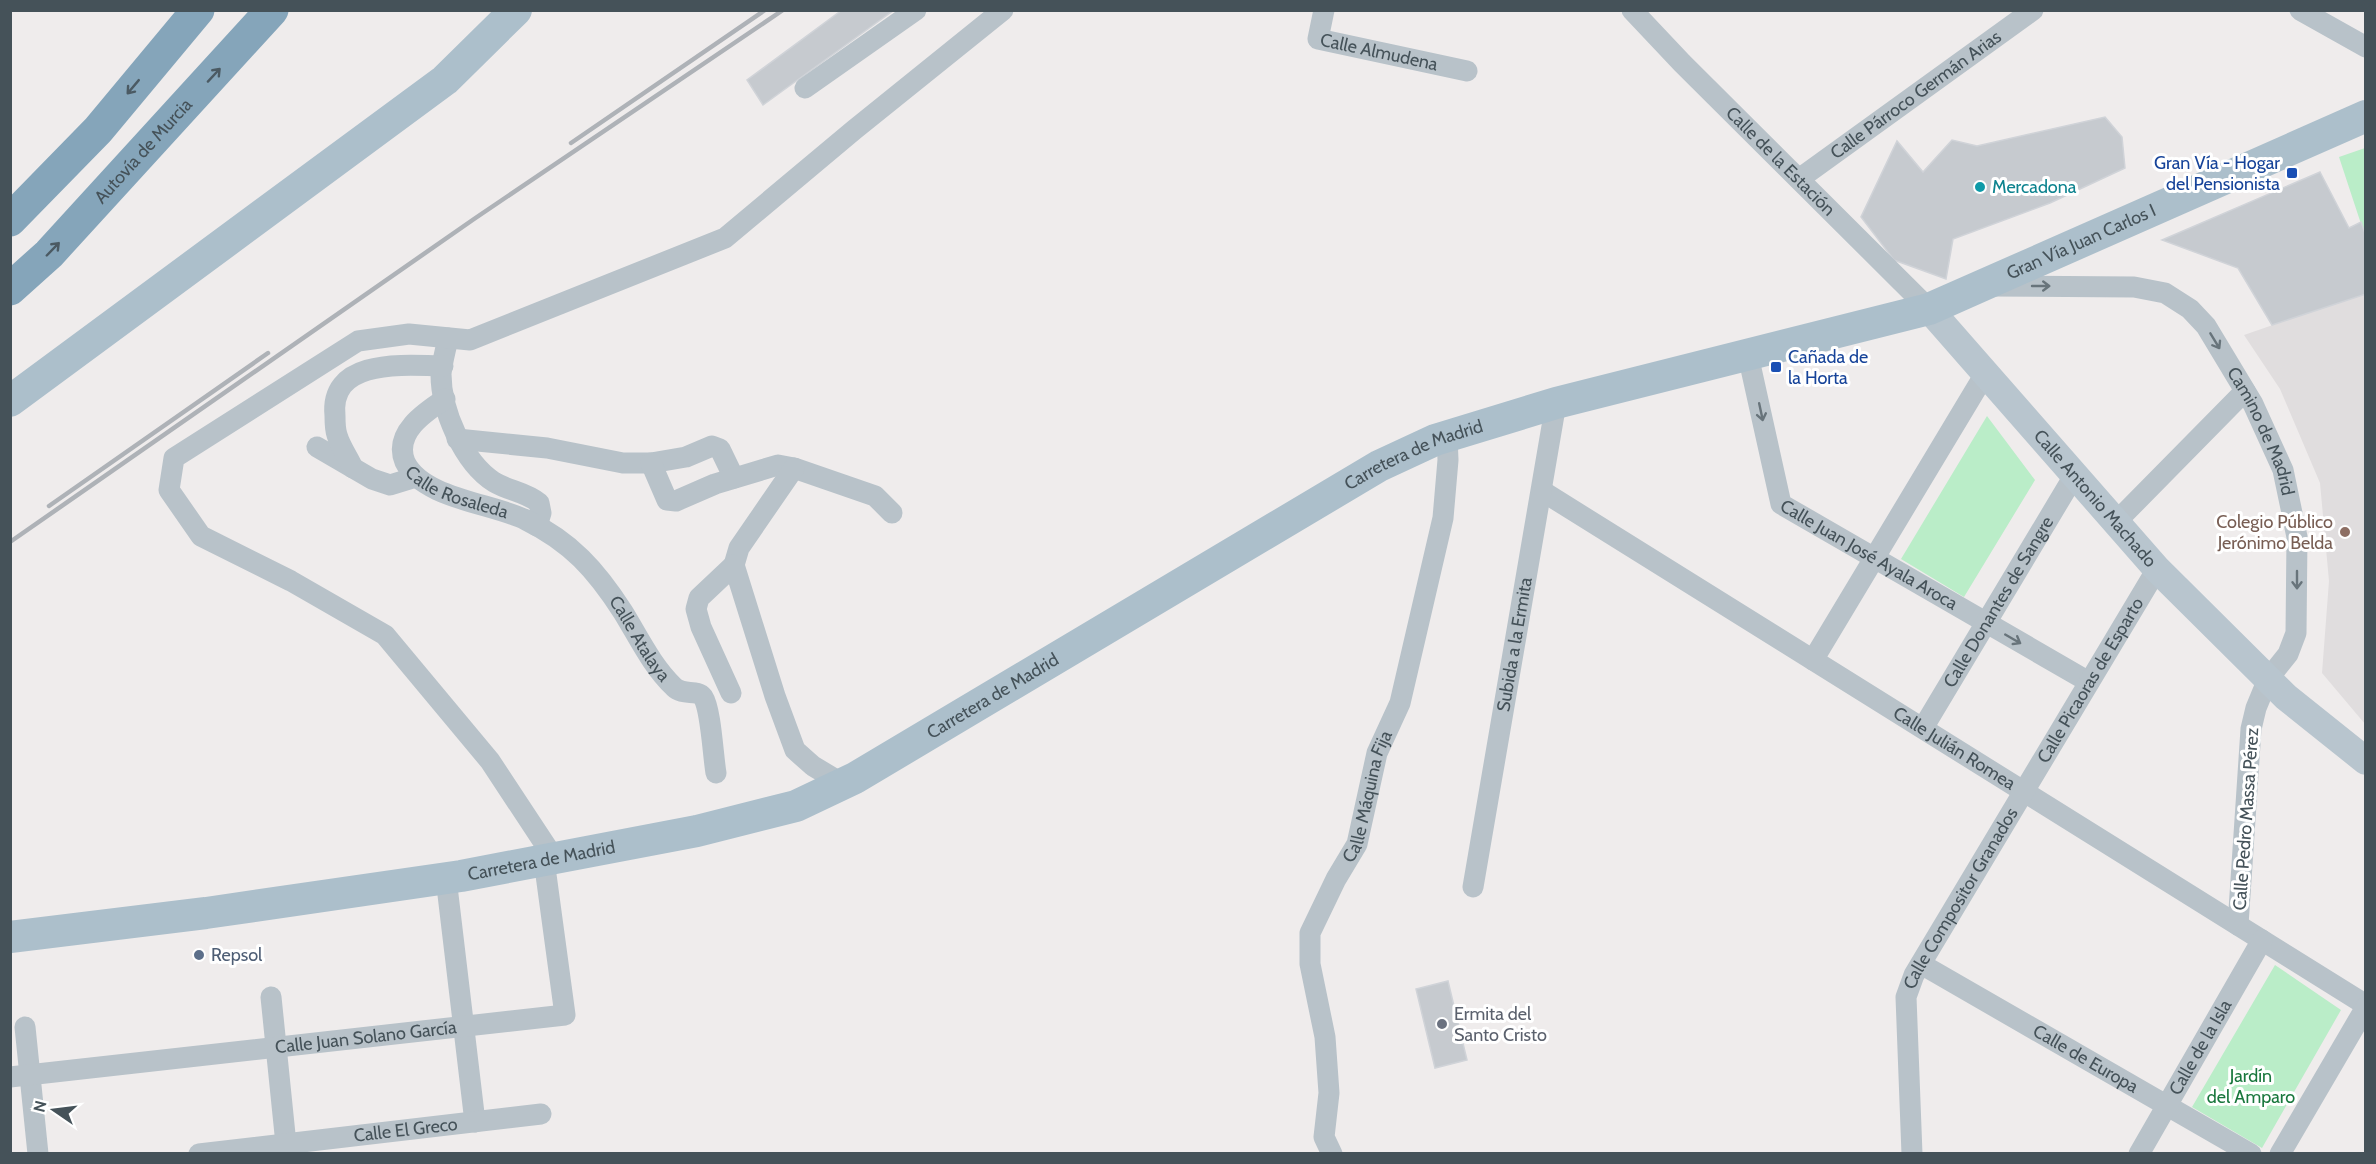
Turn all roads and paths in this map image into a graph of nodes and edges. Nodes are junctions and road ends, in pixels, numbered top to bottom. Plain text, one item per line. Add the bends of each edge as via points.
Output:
1 (198, 10) edge
2 (272, 10) edge
3 (516, 10) edge
4 (916, 10) edge
5 (1003, 10) edge
6 (1324, 10) edge
7 (1632, 10) edge
8 (2033, 10) edge
9 (2300, 10) edge
10 (2366, 47) edge
11 (1467, 71) dead end
12 (805, 88) dead end
13 (2366, 116) edge
14 (1799, 179) junction
15 (10, 220) edge
16 (1982, 286) junction
17 (10, 289) edge
18 (1929, 309) junction
19 (448, 338) junction
20 (1748, 355) junction
21 (443, 366) junction
22 (1985, 374) junction
23 (2245, 391) junction
24 (445, 399) junction
25 (10, 401) edge
26 (1556, 403) junction
27 (1447, 437) junction
28 (457, 439) junction
29 (316, 447) dead end
30 (651, 463) junction
31 (354, 468) junction
32 (794, 468) junction
33 (2074, 476) junction
34 (416, 477) junction
35 (734, 478) junction
36 (1542, 491) junction
37 (892, 513) dead end
38 (531, 523) junction
39 (2115, 523) junction
40 (1874, 558) junction
41 (734, 565) junction
42 (2157, 569) junction
43 (1986, 623) junction
44 (1813, 660) junction
45 (2268, 679) junction
46 (2089, 682) junction
47 (731, 693) dead end
48 (1923, 728) junction
49 (2366, 761) edge
50 (716, 773) dead end
51 (843, 783) junction
52 (2024, 791) junction
53 (549, 859) junction
54 (446, 878) junction
55 (1473, 887) dead end
56 (2238, 925) junction
57 (10, 937) edge
58 (2262, 940) junction
59 (1921, 964) junction
60 (271, 997) dead end
61 (2366, 1006) edge
62 (464, 1026) junction
63 (25, 1027) dead end
64 (276, 1048) junction
65 (20, 1076) edge
66 (2167, 1105) junction
67 (541, 1114) dead end
68 (475, 1122) junction
69 (286, 1148) edge
70 (38, 1154) edge
71 (199, 1154) edge
72 (1332, 1154) edge
73 (1912, 1154) edge
74 (2139, 1154) edge
75 (2251, 1154) edge
76 (2280, 1154) edge

1 -> 15 highway via 98,130
17 -> 2 highway, Autovía de Murcia via 49,254
3 - 25 main road via 445,80
4 - 12 street
5 - 19 street via 725,238 470,340
6 - 11 street, Calle Almudena via 1318,39
7 - 14 street, Calle de la Estación
8 - 14 street, Calle Párroco Germán Arias
9 - 10 street
13 - 16 main road, Gran Vía Juan Carlos I
14 - 18 street, Calle de la Estación
16 - 18 main road, Gran Vía Juan Carlos I
16 -> 23 street, Camino de Madrid via 2134,287 2165,293 2190,309 2206,326
18 - 20 main road, Carretera de Madrid
18 - 22 main road, Calle Antonio Machado
19 - 21 street
19 - 53 street via 409,334 358,341 174,458 169,490 201,536 291,581 385,635 490,760
20 - 26 main road, Carretera de Madrid
20 -> 40 street, Calle Juan José Ayala Aroca via 1781,504
21 - 24 street
21 - 31 street via 392,365 357,373 342,385 333,403 337,434
22 - 33 main road, Calle Antonio Machado
22 - 40 street
23 - 39 street
23 -> 45 street, Camino de Madrid via 2283,470 2297,537 2296,633 2288,654
24 - 28 street
24 - 34 street, Calle Rosaleda via 421,414 404,438 402,452
26 - 27 main road, Carretera de Madrid
26 - 36 street, Subida a la Ermita
27 - 51 main road, Carretera de Madrid via 1379,466
27 - 72 street, Calle Máquina Fija via 1443,518 1400,703 1377,753 1357,844 1310,933 1310,964 1324,1036 1329,1093 1324,1137
28 - 30 street via 547,448 623,463
28 - 38 street via 494,482 539,503 541,513
29 - 31 street
30 - 35 street via 686,457 712,446 720,449
30 - 35 street via 668,500 676,501
31 - 34 street via 390,485
32 - 35 street via 778,465
32 - 37 street via 875,496
32 - 41 street via 738,548
33 - 39 main road, Calle Antonio Machado
33 - 43 street, Calle Donantes de Sangre
34 - 38 street, Calle Rosaleda via 442,492
36 - 44 street, Calle Julián Romea
36 - 55 street, Subida a la Ermita
38 - 50 street, Calle Atalaya via 592,567 649,658 675,688 702,696
39 - 42 main road, Calle Antonio Machado
40 - 43 street, Calle Juan José Ayala Aroca
40 - 44 street
41 - 47 street via 699,598 696,609
41 - 51 street via 795,750
42 - 45 main road, Calle Antonio Machado
42 - 46 street, Calle Picaoras de Esparto
43 -> 46 street, Calle Juan José Ayala Aroca
43 - 48 street, Calle Donantes de Sangre
44 - 48 street, Calle Julián Romea
45 - 49 main road
45 - 56 street, Calle Pedro Massa Pérez via 2252,729
46 - 52 street, Calle Picaoras de Esparto
48 - 52 street, Calle Julián Romea
51 - 53 main road, Carretera de Madrid via 785,809 697,831
52 - 56 street, Calle Julián Romea
52 - 59 street, Calle Compositor Granados
53 - 54 main road, Carretera de Madrid
53 - 62 street, Calle Juan Solano García via 566,1015
54 - 57 main road, Carretera de Madrid via 206,914
54 - 62 street
56 - 58 street, Calle Julián Romea
58 - 61 street, Calle Julián Romea
58 - 66 street, Calle de la Isla
59 - 66 street, Calle de Europa
59 - 73 street, Calle Compositor Granados via 1906,997
60 - 64 street
61 - 76 street
62 - 64 street, Calle Juan Solano García
62 - 68 street
63 - 65 street
64 - 65 street, Calle Juan Solano García
64 - 69 street
65 - 70 street
66 - 74 street, Calle de la Isla
66 - 75 street, Calle de Europa
67 - 68 street, Calle El Greco
68 - 69 street, Calle El Greco
69 - 71 street, Calle El Greco

